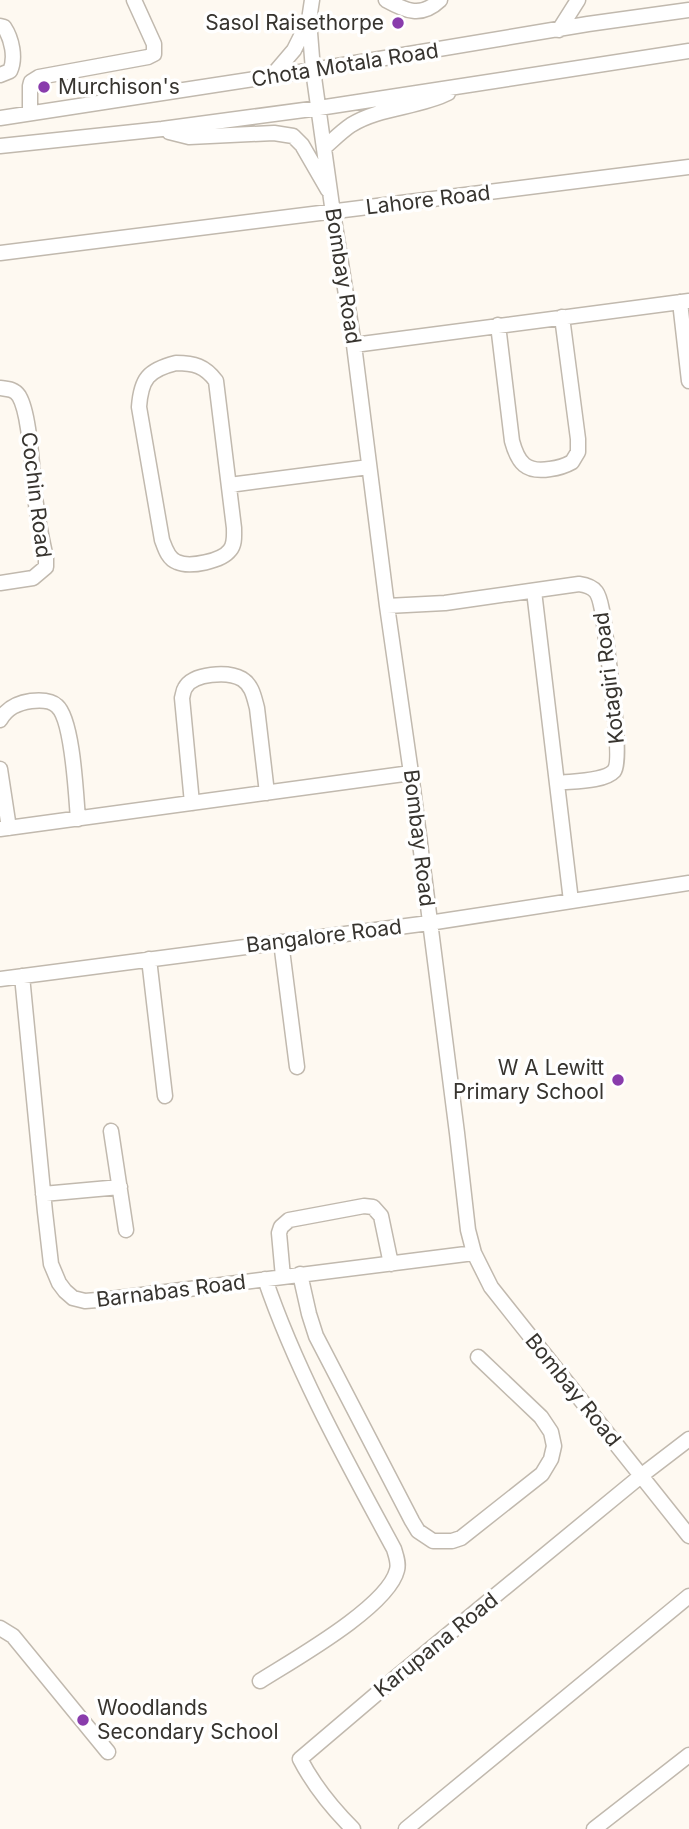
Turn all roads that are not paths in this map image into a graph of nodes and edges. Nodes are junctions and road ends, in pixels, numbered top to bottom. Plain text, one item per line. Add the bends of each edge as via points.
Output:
1 (134, 0) edge
2 (312, 0) edge
3 (386, 0) edge
4 (440, 0) edge
5 (578, 0) edge
6 (689, 10) edge
7 (309, 20) junction
8 (0, 26) edge
9 (559, 30) junction
10 (689, 51) edge
11 (313, 70) junction
12 (0, 75) edge
13 (271, 76) junction
14 (461, 85) junction
15 (319, 107) junction
16 (30, 113) junction
17 (0, 118) edge
18 (162, 129) junction
19 (0, 146) edge
20 (325, 147) junction
21 (689, 167) edge
22 (330, 194) junction
23 (333, 213) junction
24 (0, 253) edge
25 (684, 302) edge
26 (562, 317) junction
27 (498, 325) junction
28 (354, 345) junction
29 (689, 381) edge
30 (0, 388) edge
31 (369, 467) junction
32 (229, 485) junction
33 (0, 583) edge
34 (534, 592) junction
35 (387, 606) junction
36 (0, 720) edge
37 (0, 768) edge
38 (411, 773) junction
39 (556, 783) junction
40 (267, 793) junction
41 (192, 803) junction
42 (78, 819) junction
43 (4, 828) edge
44 (689, 883) edge
45 (571, 901) junction
46 (429, 923) junction
47 (281, 942) junction
48 (149, 959) junction
49 (22, 976) junction
50 (0, 979) edge
51 (297, 1067) dead end
52 (165, 1096) dead end
53 (111, 1131) dead end
54 (120, 1187) junction
55 (43, 1194) junction
56 (126, 1230) dead end
57 (474, 1253) junction
58 (391, 1264) junction
59 (300, 1274) junction
60 (283, 1277) junction
61 (265, 1279) junction
62 (478, 1357) dead end
63 (689, 1439) edge
64 (642, 1475) junction
65 (689, 1536) edge
66 (689, 1596) edge
67 (0, 1628) edge
68 (260, 1681) dead end
69 (108, 1752) dead end
70 (689, 1755) edge
71 (353, 1829) edge
72 (406, 1829) edge
73 (594, 1829) edge

1 - 16 street via 154,54 39,77 30,86
2 - 7 street
3 - 4 street via 416,12
5 - 9 street
6 - 9 street, Chota Motala Road
7 - 11 street, Bombay Road
7 - 13 street via 294,50
8 - 12 street via 9,35 13,59 12,69
9 - 11 street, Chota Motala Road
10 - 14 street, Chota Motala Road
11 - 13 street, Chota Motala Road
11 - 15 street, Bombay Road
13 - 16 street, Chota Motala Road
14 - 15 street, Chota Motala Road
14 - 20 street via 434,99 352,124
15 - 18 street, Chota Motala Road
15 - 20 street, Bombay Road
16 - 17 street, Chota Motala Road
18 - 19 street, Chota Motala Road
18 - 22 street via 189,137 293,136
20 - 22 street, Bombay Road
21 - 23 street, Lahore Road
22 - 23 street, Bombay Road
23 - 24 street, Lahore Road
23 - 28 street, Bombay Road
25 - 26 street
25 - 29 street
26 - 27 street
26 - 27 street via 578,452 572,462 551,469 528,467 516,454
27 - 28 street
28 - 31 street, Bombay Road
30 - 33 street, Cochin Road via 10,389 21,400 46,558 46,567 33,578
31 - 32 street
31 - 35 street, Bombay Road
32 - 32 street via 232,549 214,561 177,562 162,540 139,407 140,391 150,374 165,366 192,363 216,381
34 - 35 street, Kotagiri Road
34 - 39 street
34 - 39 street, Kotagiri Road via 579,584 595,589 603,615 617,733 614,771
35 - 38 street, Bombay Road
36 - 42 street via 19,703 46,701 59,707 67,724
37 - 43 street
38 - 40 street
38 - 46 street, Bombay Road
39 - 45 street
40 - 41 street
40 - 41 street via 257,708 249,685 233,675 206,675 186,685 182,698
41 - 42 street
42 - 43 street
44 - 45 street, Bangalore Road
45 - 46 street, Bangalore Road
46 - 47 street, Bangalore Road
46 - 57 street, Bombay Road
47 - 48 street, Bangalore Road
47 - 51 street
48 - 49 street, Bangalore Road
48 - 52 street
49 - 50 street, Bangalore Road
49 - 55 street, Barnabas Road
53 - 54 street
54 - 55 street
54 - 56 street
55 - 61 street, Barnabas Road via 51,1264 59,1283 73,1298 110,1299
57 - 58 street, Barnabas Road
57 - 64 street, Bombay Road via 491,1287
58 - 59 street, Barnabas Road
58 - 60 street via 381,1216 373,1207 364,1206 289,1220 281,1227
59 - 60 street, Barnabas Road
59 - 62 street via 316,1336 412,1521 433,1541 452,1541 470,1532 542,1474 554,1447 541,1417
60 - 61 street, Barnabas Road
61 - 68 street via 310,1386 398,1564 392,1581 367,1609
63 - 64 street
64 - 65 street, Bombay Road
64 - 71 street, Karupana Road via 300,1759
66 - 72 street
67 - 69 street via 13,1636
70 - 73 street

